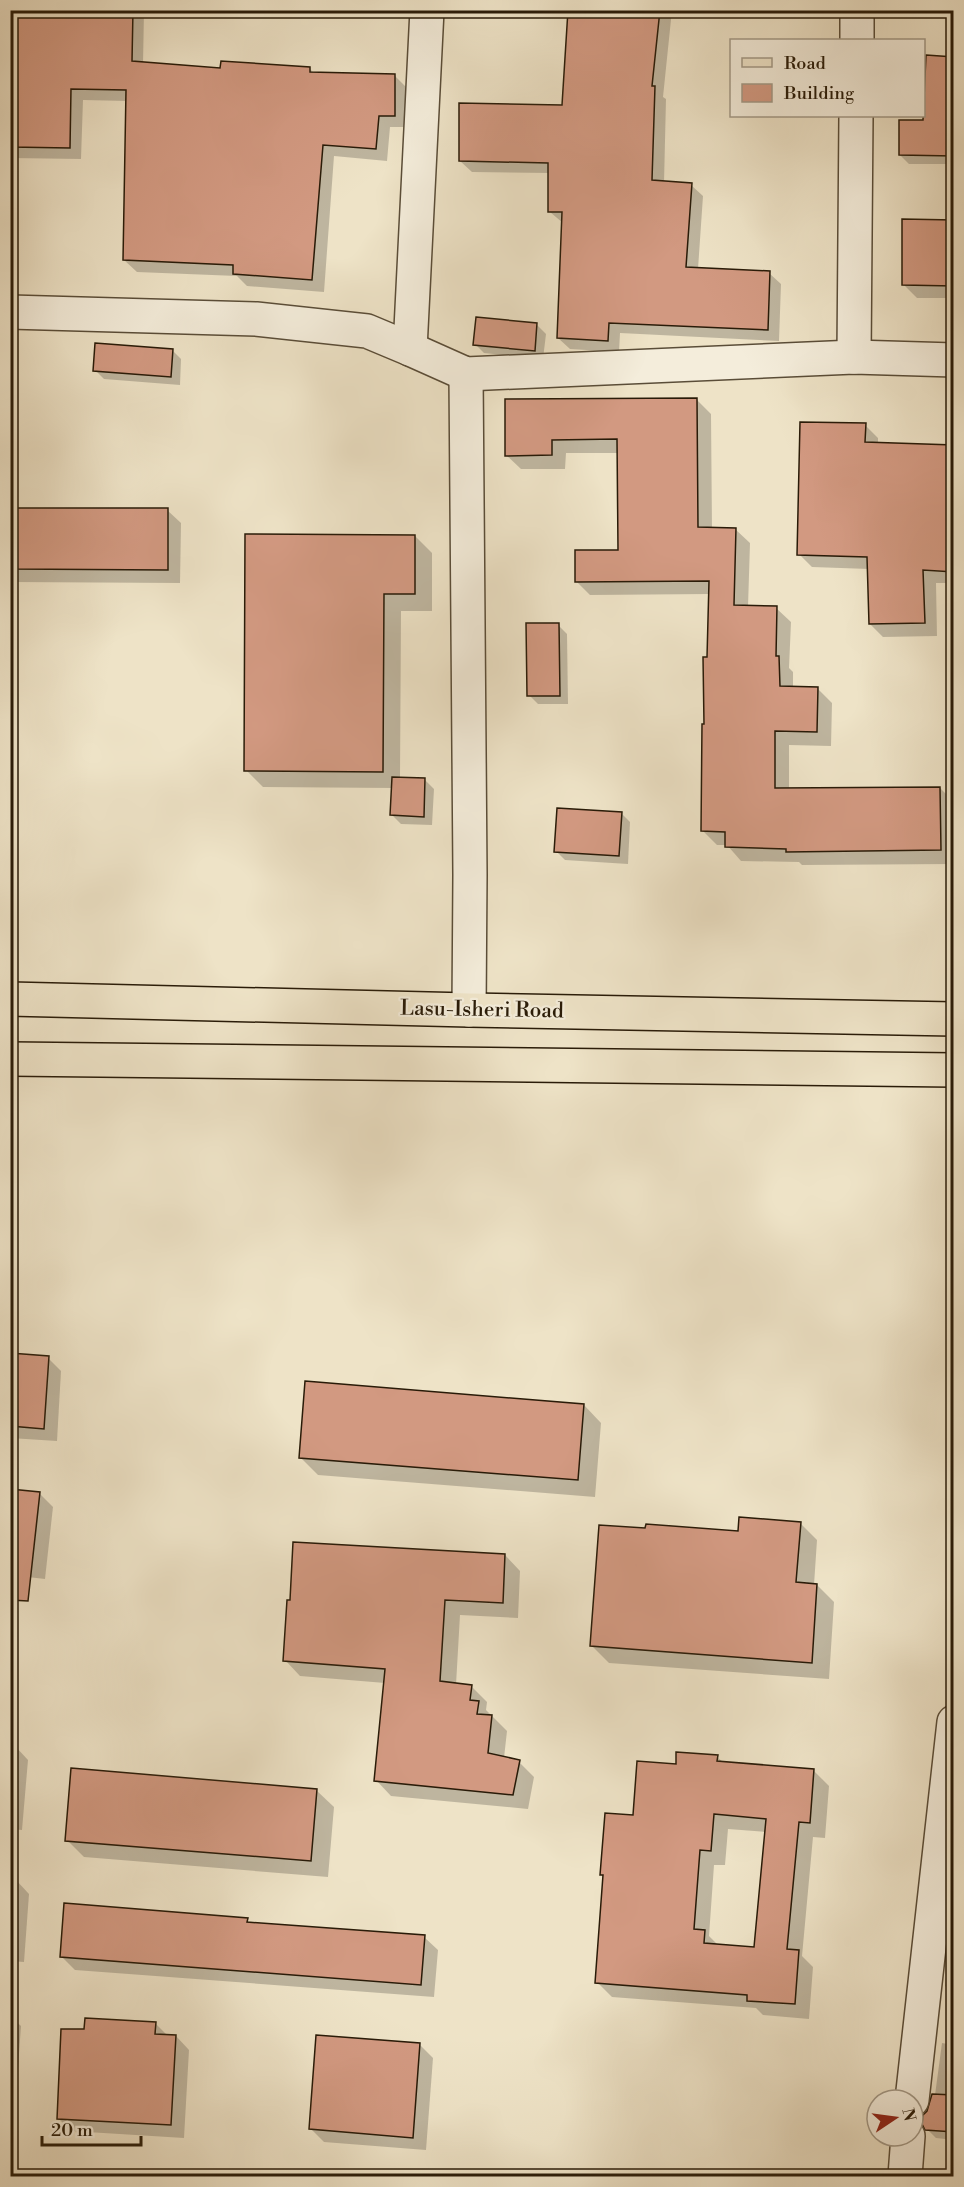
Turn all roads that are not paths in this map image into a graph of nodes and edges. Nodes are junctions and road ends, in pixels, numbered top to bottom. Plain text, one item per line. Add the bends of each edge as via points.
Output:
1 (427, 10) edge
2 (857, 10) edge
3 (857, 39) edge
4 (856, 117) edge
5 (10, 312) edge
6 (410, 349) junction
7 (854, 357) junction
8 (954, 360) edge
9 (465, 374) junction
10 (10, 999) edge
11 (469, 1010) junction
12 (954, 1019) edge
13 (10, 1059) edge
14 (954, 1070) edge
15 (954, 1722) edge
16 (913, 2088) edge
17 (907, 2148) edge
18 (905, 2176) edge

1 - 6 street
2 - 3 street
4 - 7 street
5 - 6 street via 256,319 367,331
6 - 9 street
7 - 8 street
7 - 9 street
9 - 11 street
10 - 11 main road, Lasu-Isheri Road
11 - 12 main road, Lasu-Isheri Road
13 - 14 main road
15 - 16 street
17 - 18 street

